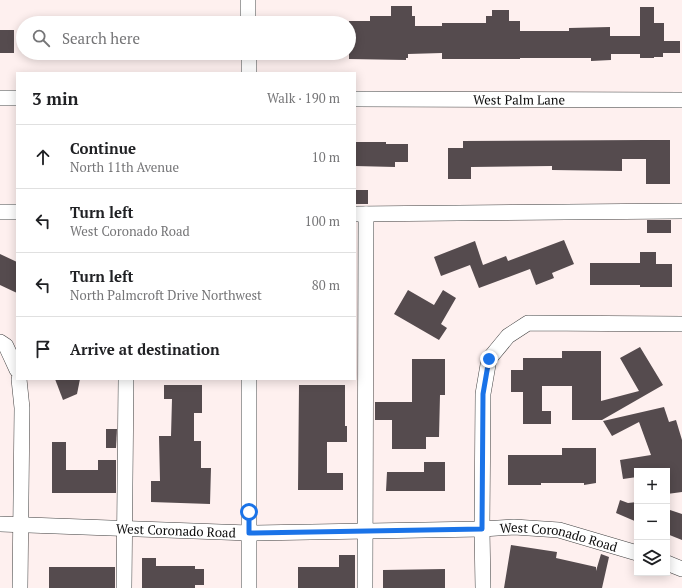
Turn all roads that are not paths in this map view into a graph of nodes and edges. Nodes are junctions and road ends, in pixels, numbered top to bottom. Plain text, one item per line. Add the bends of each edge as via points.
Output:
1 (248, 0) edge
2 (248, 16) edge
3 (248, 60) edge
4 (249, 72) edge
5 (0, 98) edge
6 (16, 98) edge
7 (356, 99) edge
8 (682, 100) edge
9 (682, 211) edge
10 (0, 212) edge
11 (16, 212) edge
12 (361, 214) edge
13 (682, 324) edge
14 (0, 342) edge
15 (16, 368) edge
16 (19, 380) edge
17 (126, 380) edge
18 (249, 380) edge
19 (0, 524) edge
20 (20, 525) junction
21 (124, 528) junction
22 (482, 529) junction
23 (365, 531) junction
24 (249, 533) junction
25 (634, 552) edge
26 (670, 564) edge
27 (682, 569) edge
28 (20, 588) edge
29 (124, 588) edge
30 (249, 588) edge
31 (365, 588) edge
32 (484, 588) edge

1 - 2 street
3 - 4 street
5 - 6 street
7 - 8 street, West Palm Lane
9 - 12 street
10 - 11 street
12 - 23 street
13 - 22 street via 528,323 508,336 489,359 483,394
14 - 15 street via 6,346
16 - 20 street via 22,408
17 - 21 street
18 - 24 street
19 - 20 street, West Coronado Road
20 - 21 street, West Coronado Road
20 - 28 street
21 - 24 street, West Coronado Road
21 - 29 street
22 - 23 street, West Coronado Road
22 - 25 street, West Coronado Road via 514,527 559,530
22 - 32 street
23 - 24 street, West Coronado Road
23 - 31 street
24 - 30 street
26 - 27 street

